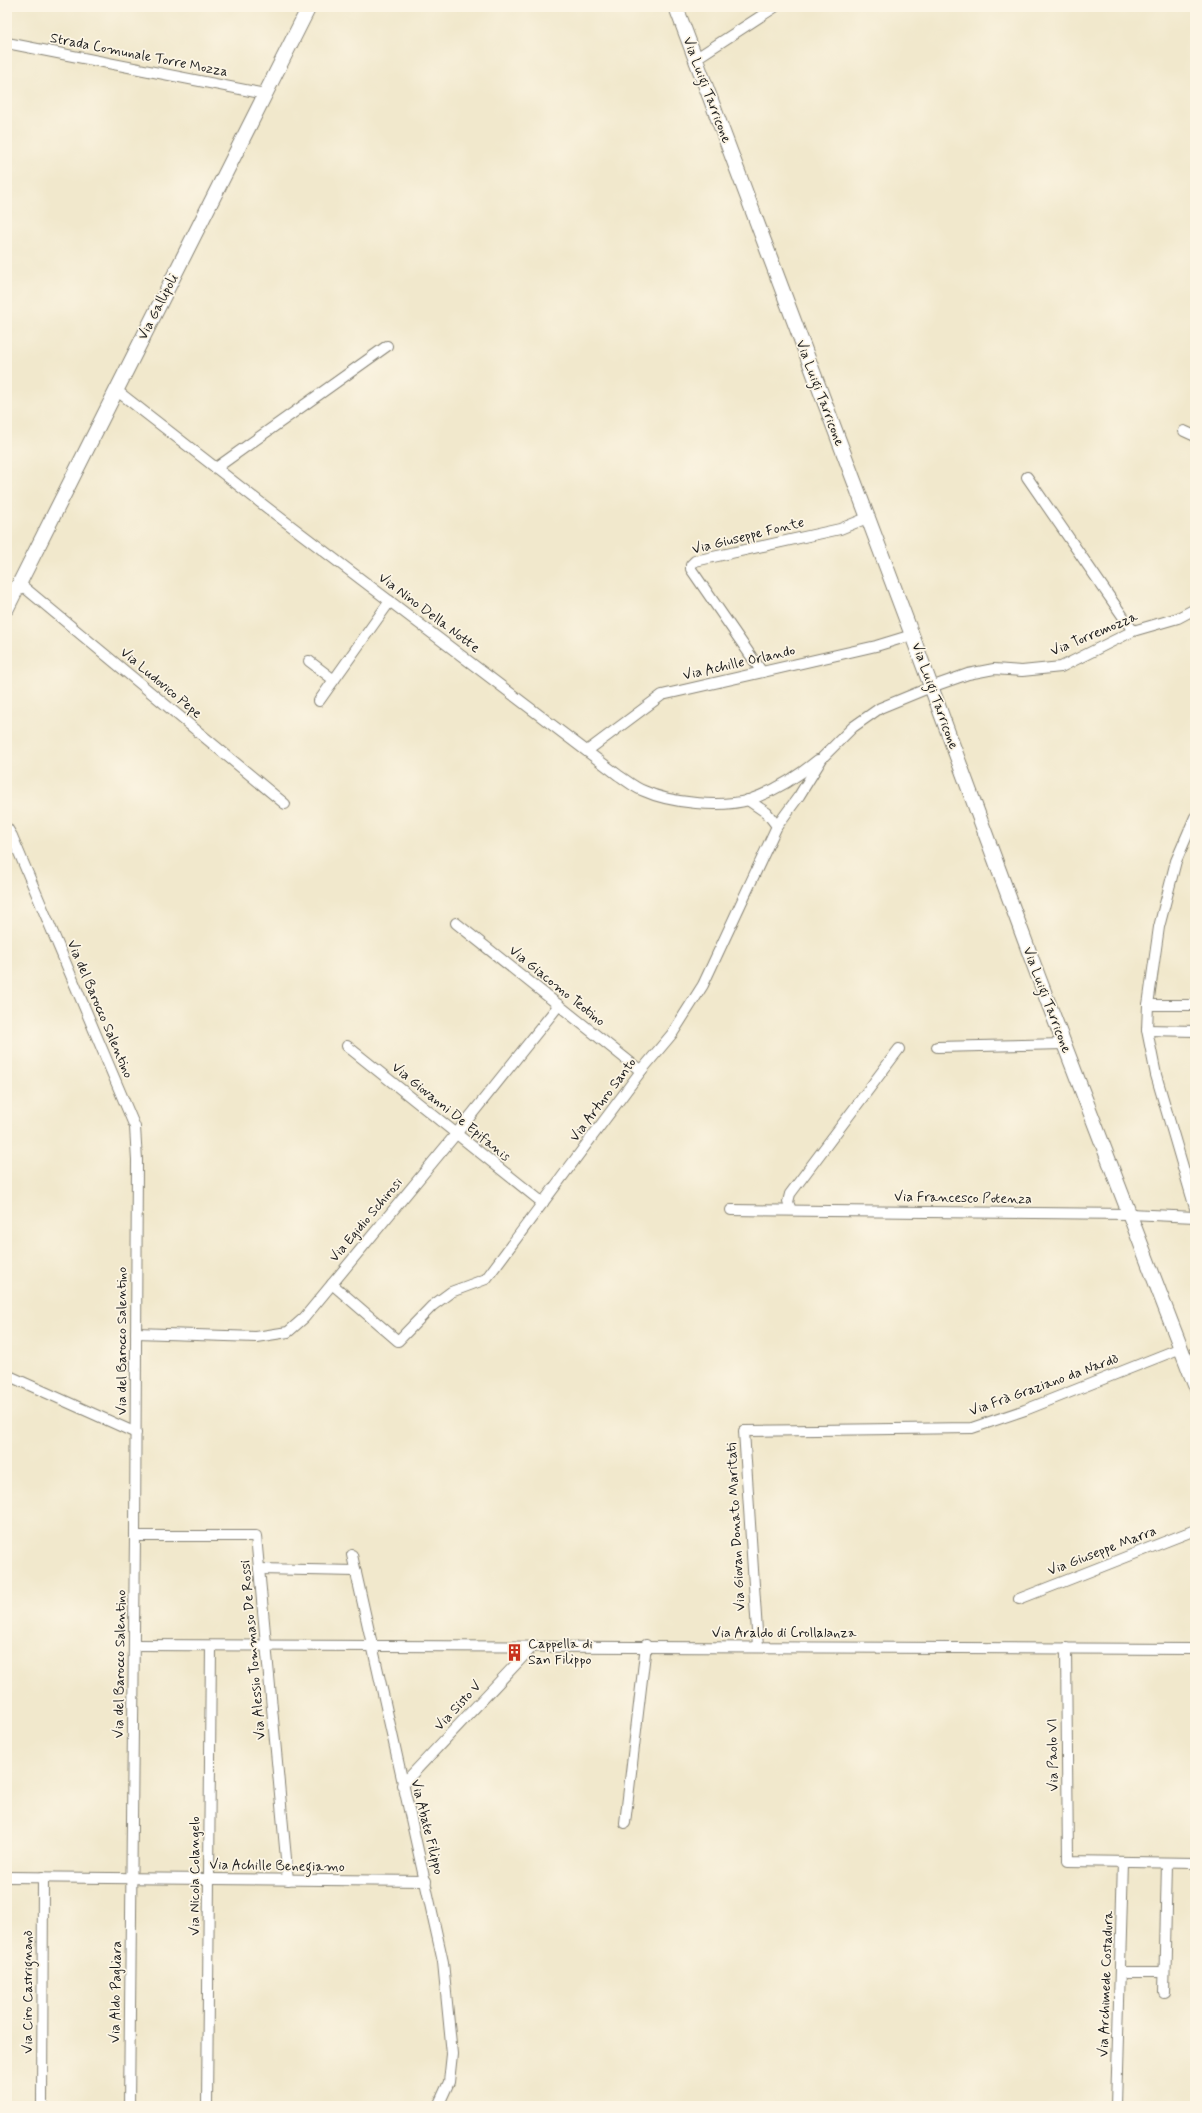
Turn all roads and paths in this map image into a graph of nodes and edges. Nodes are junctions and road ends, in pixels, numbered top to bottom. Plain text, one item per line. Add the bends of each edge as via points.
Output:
1 (309, 7) edge
2 (676, 7) edge
3 (775, 7) edge
4 (7, 43) edge
5 (695, 59) junction
6 (265, 94) junction
7 (387, 346) dead end
8 (116, 390) junction
9 (1184, 431) dead end
10 (1195, 436) edge
11 (216, 468) junction
12 (1027, 477) dead end
13 (867, 518) junction
14 (19, 584) junction
15 (390, 601) junction
16 (7, 608) edge
17 (1195, 609) edge
18 (1133, 631) junction
19 (912, 635) junction
20 (309, 661) dead end
21 (762, 672) junction
22 (334, 680) junction
23 (931, 687) junction
24 (319, 701) dead end
25 (587, 751) junction
26 (823, 757) junction
27 (748, 800) junction
28 (285, 804) dead end
29 (1195, 817) edge
30 (777, 826) junction
31 (7, 828) edge
32 (456, 923) dead end
33 (1148, 1004) junction
34 (559, 1005) junction
35 (1195, 1005) edge
36 (1147, 1030) junction
37 (1195, 1031) edge
38 (1064, 1044) junction
39 (347, 1046) dead end
40 (937, 1047) dead end
41 (899, 1048) dead end
42 (642, 1071) junction
43 (456, 1134) junction
44 (1192, 1186) edge
45 (540, 1202) junction
46 (1195, 1208) edge
47 (731, 1210) dead end
48 (791, 1210) junction
49 (1130, 1214) junction
50 (1195, 1217) edge
51 (332, 1284) junction
52 (136, 1333) junction
53 (1181, 1348) junction
54 (7, 1375) edge
55 (1195, 1385) edge
56 (744, 1430) joint
57 (136, 1433) junction
58 (1195, 1530) edge
59 (136, 1536) junction
60 (352, 1555) dead end
61 (259, 1569) junction
62 (356, 1571) junction
63 (1019, 1599) dead end
64 (134, 1645) junction
65 (372, 1645) junction
66 (534, 1645) junction
67 (646, 1645) junction
68 (211, 1646) junction
69 (266, 1646) junction
70 (758, 1647) junction
71 (1066, 1648) junction
72 (1195, 1649) edge
73 (402, 1785) junction
74 (625, 1823) dead end
75 (1123, 1862) junction
76 (1167, 1863) junction
77 (1195, 1863) edge
78 (7, 1877) edge
79 (43, 1878) junction
80 (132, 1879) junction
81 (209, 1879) junction
82 (288, 1880) junction
83 (426, 1881) junction
84 (1120, 1972) junction
85 (1163, 1972) junction
86 (1164, 1992) dead end
87 (42, 2106) edge
88 (129, 2106) edge
89 (207, 2106) edge
90 (438, 2106) edge
91 (1116, 2106) edge

1 - 6 main road, Via Gallipoli
2 - 5 main road, Via Luigi Tarricone
3 - 5 street
4 - 6 street, Strada Comunale Torre Mozza
5 - 13 main road, Via Luigi Tarricone
6 - 8 main road, Via Gallipoli
7 - 11 street
8 - 11 street, Via Nino Della Notte
8 - 14 main road, Via Gallipoli
9 - 10 street
11 - 15 street, Via Nino Della Notte
12 - 18 street
13 - 19 main road, Via Luigi Tarricone
13 - 21 street, Via Giuseppe Fonte via 840,529 695,561 691,565 691,570
14 - 16 main road, Via Gallipoli
14 - 28 street, Via Ludovico Pepe
15 - 22 street
15 - 25 street, Via Nino Della Notte
17 - 18 street, Via Torremozza via 1178,618
18 - 23 street, Via Torremozza via 1061,667 1022,671 994,669 968,674
19 - 21 street, Via Achille Orlando via 876,646
19 - 23 main road, Via Luigi Tarricone
20 - 22 street
21 - 25 street, Via Achille Orlando via 662,695
22 - 24 street
23 - 26 street, Via Arturo Santo via 880,708 853,727
23 - 38 main road, Via Luigi Tarricone
25 - 27 street, Via Nino Della Notte via 642,791 666,799 707,804
26 - 27 street, Via Arturo Santo via 774,790
26 - 30 street, Via Arturo Santo
27 - 30 street via 767,813
29 - 33 street via 1176,861 1159,927
30 - 42 street, Via Arturo Santo via 703,984 672,1034
31 - 52 street, Via del Barocco Salentino via 135,1128
32 - 34 street, Via Giacomo Teotino
33 - 35 street
33 - 36 street
34 - 42 street, Via Giacomo Teotino
34 - 43 street, Via Egidio Schirosi
36 - 37 street
36 - 44 street via 1156,1075
38 - 40 street
38 - 49 main road, Via Luigi Tarricone
39 - 43 street, Via Giovanni De Epifanis
41 - 48 street via 790,1194 788,1202
42 - 45 street, Via Arturo Santo
43 - 45 street, Via Giovanni De Epifanis
43 - 51 street, Via Egidio Schirosi
44 - 46 street
45 - 51 street, Via Arturo Santo via 486,1279 451,1292 432,1306 398,1341
47 - 48 street, Via Francesco Potenza
48 - 49 street, Via Francesco Potenza
49 - 50 street, Via Francesco Potenza
49 - 53 main road, Via Luigi Tarricone
51 - 52 street, Via Egidio Schirosi via 304,1318 288,1332 256,1337
52 - 57 street, Via del Barocco Salentino
53 - 55 main road, Via Luigi Tarricone
53 - 56 street, Via Frà Graziano da Nardò via 1025,1410 972,1428
54 - 57 street
56 - 70 street, Via Giovan Donato Maritati
57 - 59 street, Via del Barocco Salentino
58 - 63 street, Via Giuseppe Marra
59 - 61 street, Via Alessio Tommaso De Rossi via 256,1536
59 - 64 street, Via del Barocco Salentino
60 - 62 street, Via Abate Filippo
61 - 62 street
61 - 69 street, Via Alessio Tommaso De Rossi
62 - 65 street, Via Abate Filippo
64 - 68 street, Via Araldo di Crollalanza
64 - 80 street, Via del Barocco Salentino
65 - 66 street, Via Araldo di Crollalanza
65 - 69 street, Via Araldo di Crollalanza
65 - 73 street, Via Abate Filippo
66 - 67 street, Via Araldo di Crollalanza
66 - 73 street, Via Sisto V
67 - 70 street, Via Araldo di Crollalanza
67 - 74 street
68 - 69 street, Via Araldo di Crollalanza
68 - 81 street, Via Nicola Colangelo
69 - 82 street, Via Alessio Tommaso De Rossi
70 - 71 street, Via Araldo di Crollalanza
71 - 72 street, Via Araldo di Crollalanza
71 - 75 street, Via Paolo VI via 1068,1861
73 - 83 street, Via Abate Filippo
75 - 76 street
75 - 84 street, Via Archimede Costadura
76 - 77 street
76 - 85 street
78 - 79 street, Via Achille Benegiamo
79 - 80 street, Via Achille Benegiamo
79 - 87 street, Via Ciro Castrignanò
80 - 81 street, Via Achille Benegiamo
80 - 88 street, Via Aldo Pagliara
81 - 82 street, Via Achille Benegiamo
81 - 89 street, Via Nicola Colangelo
82 - 83 street, Via Achille Benegiamo
83 - 90 street, Via Abate Filippo via 443,1962 452,2054 448,2082
84 - 85 street
84 - 91 street, Via Archimede Costadura
85 - 86 street

